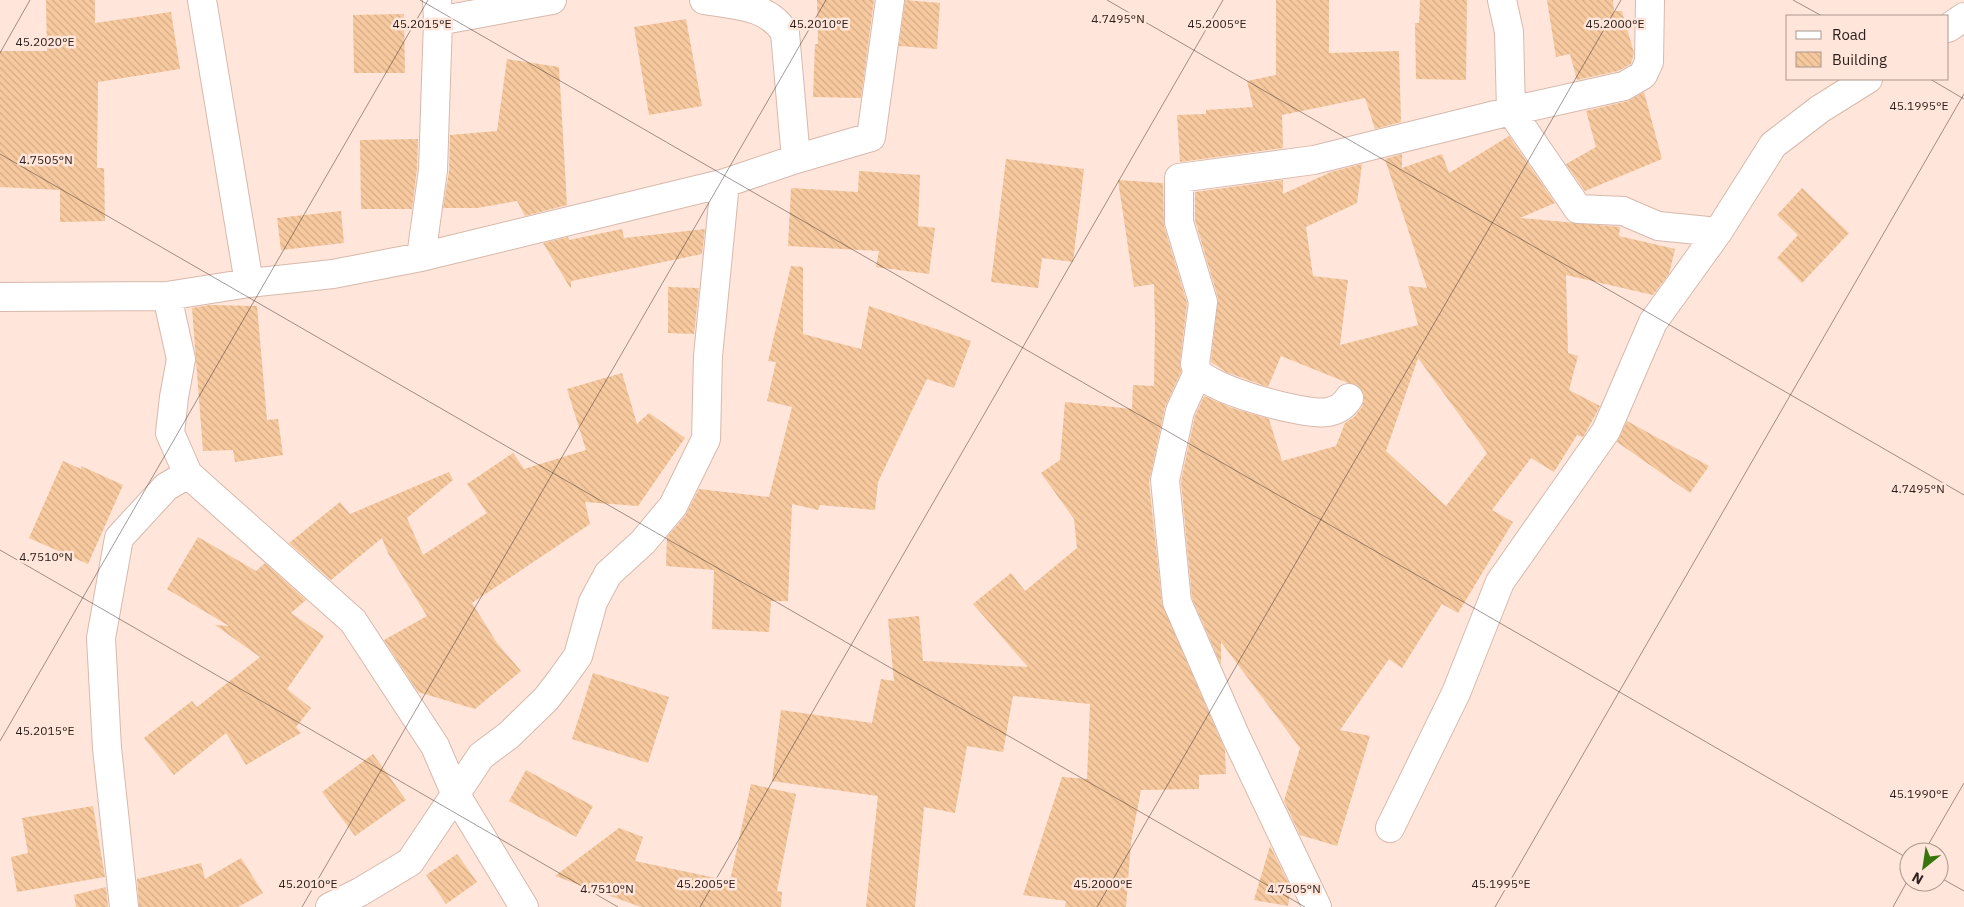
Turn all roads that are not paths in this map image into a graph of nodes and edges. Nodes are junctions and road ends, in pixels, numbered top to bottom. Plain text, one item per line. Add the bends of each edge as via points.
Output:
1 (202, 0) edge
2 (552, 0) edge
3 (704, 0) edge
4 (890, 0) edge
5 (1502, 0) edge
6 (1650, 0) edge
7 (438, 10) edge
8 (1964, 17) edge
9 (1949, 27) edge
10 (1866, 80) edge
11 (1511, 111) junction
12 (796, 159) junction
13 (725, 183) junction
14 (1718, 232) junction
15 (421, 257) junction
16 (249, 283) junction
17 (167, 296) junction
18 (0, 297) edge
19 (1198, 372) junction
20 (1349, 398) dead end
21 (188, 474) junction
22 (456, 795) junction
23 (1390, 828) dead end
24 (124, 907) edge
25 (330, 907) edge
26 (524, 907) edge
27 (1317, 907) edge

1 - 16 street
2 - 7 street
3 - 12 street via 760,10 780,23 785,33
4 - 12 street via 870,137
5 - 11 street via 1509,32
6 - 11 street via 1649,62 1642,75 1624,86
7 - 15 street via 433,170
8 - 9 street
10 - 14 street via 1820,109 1773,145
11 - 14 street via 1578,209 1623,212 1658,226
11 - 19 street via 1314,160 1179,178 1179,222 1203,302 1195,364
12 - 13 street
13 - 15 street
13 - 22 street via 708,356 706,439 672,506 643,542 608,574 593,602 578,656 546,698 509,735 481,756
14 - 23 street via 1653,322 1606,431 1500,582 1456,693
15 - 16 street via 333,274
16 - 17 street
17 - 18 street
17 - 21 street via 181,359 170,433
19 - 20 street via 1215,384 1276,406 1326,412 1344,406
19 - 27 street via 1180,412 1165,480 1177,602 1235,735
21 - 22 street via 353,620 436,746
21 - 24 street via 166,487 119,538 101,638 107,748
22 - 25 street via 410,862
22 - 26 street

